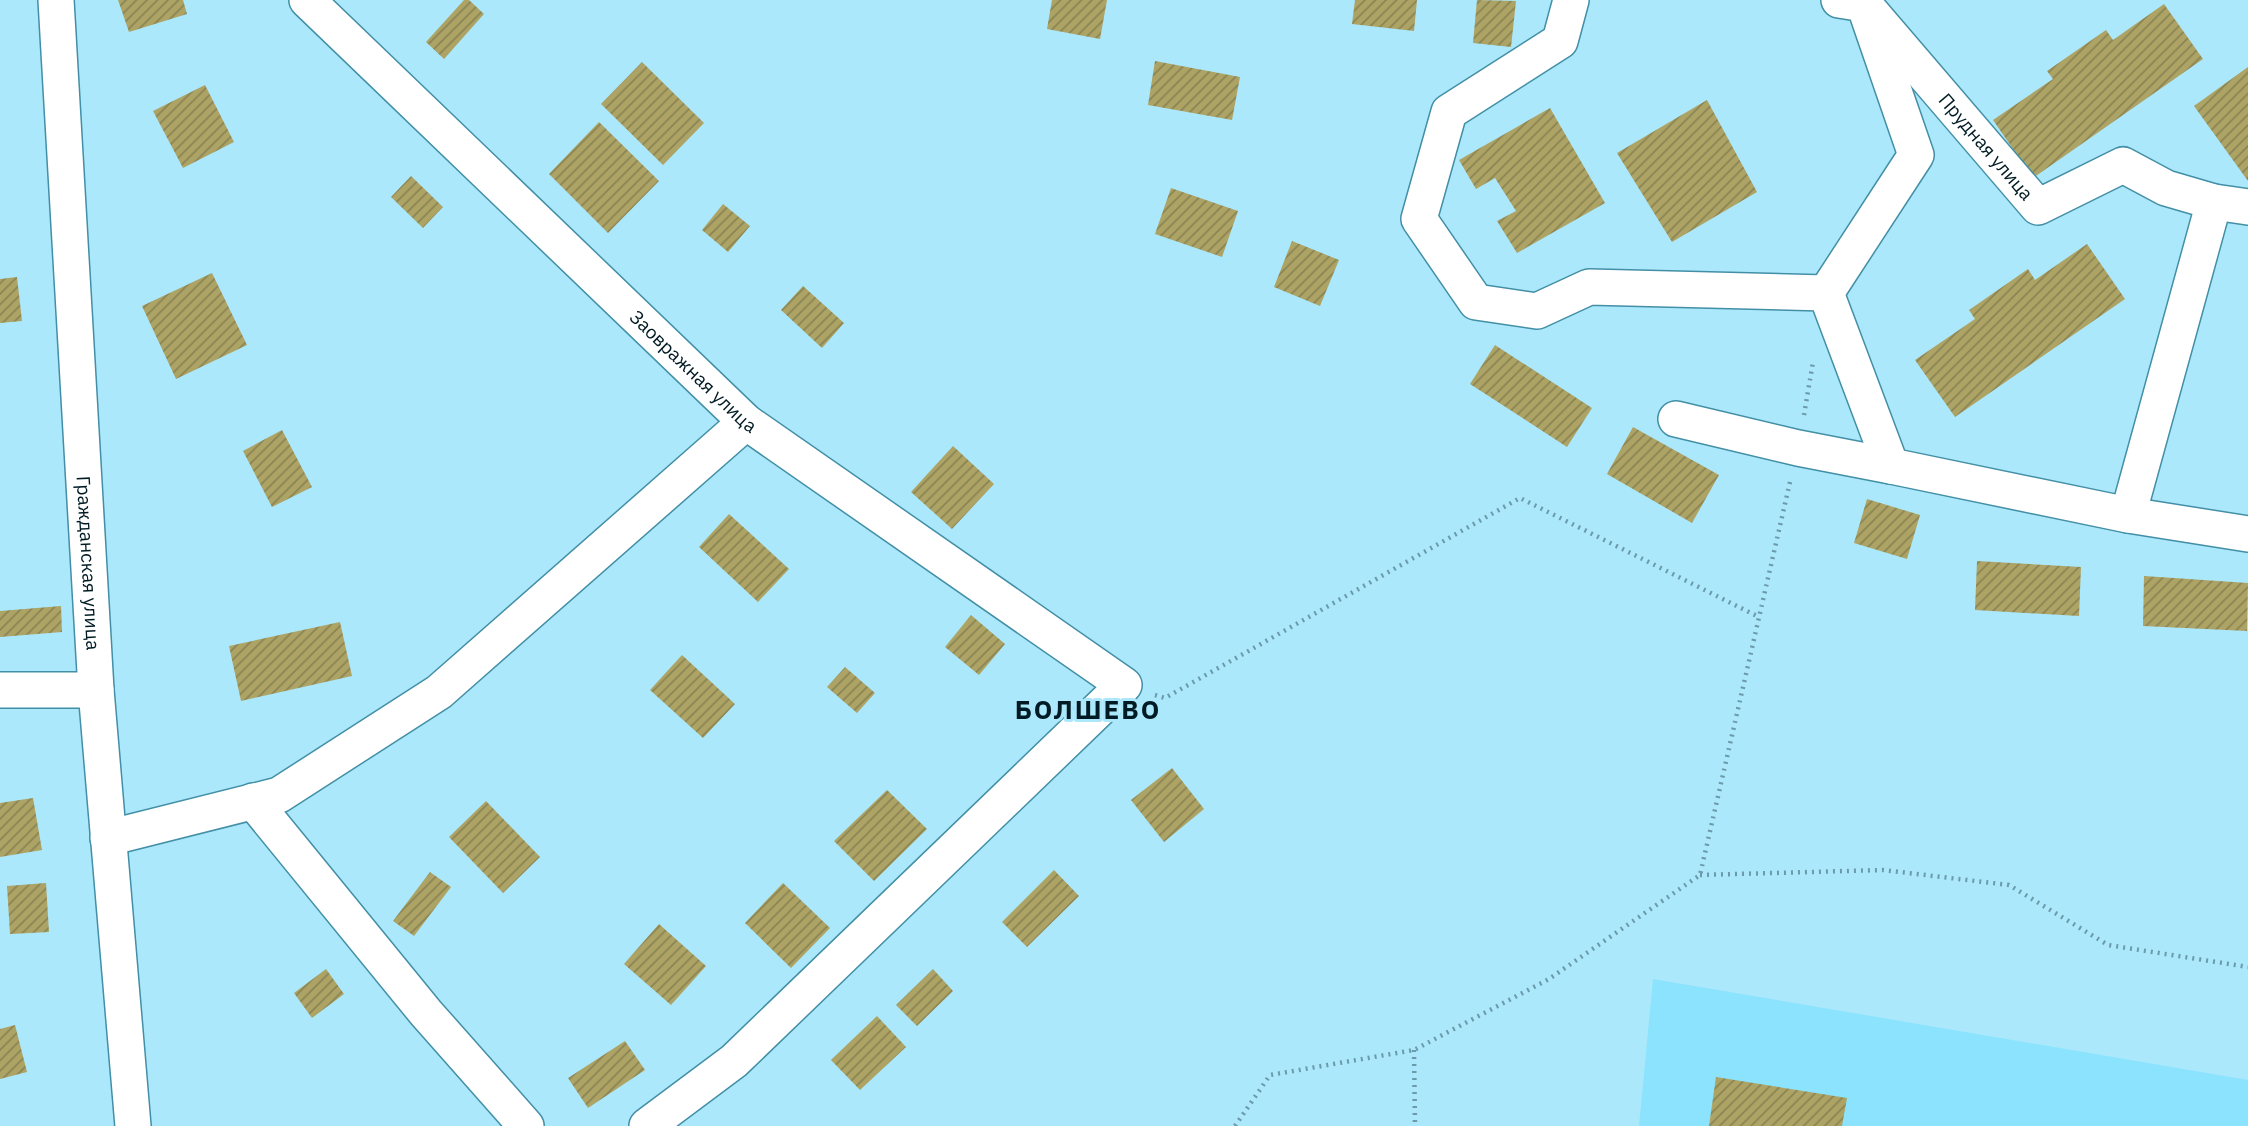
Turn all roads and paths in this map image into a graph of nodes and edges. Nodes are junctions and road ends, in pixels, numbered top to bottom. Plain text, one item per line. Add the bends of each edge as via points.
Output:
1 (56, 0) edge
2 (307, 0) edge
3 (1571, 0) edge
4 (1856, 1) edge
5 (2214, 202) junction
6 (2248, 207) edge
7 (1826, 293) junction
8 (1814, 358) dead end
9 (1676, 419) dead end
10 (747, 422) junction
11 (1798, 448) junction
12 (1891, 466) junction
13 (2128, 515) junction
14 (2248, 534) edge
15 (1759, 617) junction
16 (1124, 685) junction
17 (0, 690) edge
18 (96, 690) junction
19 (253, 801) junction
20 (108, 838) junction
21 (1700, 875) junction
22 (2248, 967) edge
23 (1414, 1051) junction
24 (133, 1126) edge
25 (526, 1126) edge
26 (647, 1126) edge
27 (1235, 1126) edge
28 (1415, 1126) edge

1 - 18 street, Гражданская улица
2 - 10 street, Заовражная улица
3 - 7 street via 1560,41 1449,112 1419,219 1476,302 1537,311 1590,287
4 - 5 street, Прудная улица via 2038,206 2123,165 2166,188
4 - 7 street via 1916,155
5 - 6 street
5 - 13 street
7 - 12 street
8 - 11 path
9 - 11 street
10 - 16 street, Заовражная улица
10 - 19 street via 439,692 279,795
11 - 12 street
11 - 15 path
12 - 13 street
13 - 14 street
15 - 16 path via 1520,499 1165,698
15 - 21 path
16 - 26 street via 734,1061
17 - 18 street
18 - 20 street, Гражданская улица
19 - 20 street
19 - 25 street via 426,1013
20 - 24 street, Гражданская улица
21 - 22 path via 1882,870 2009,885 2108,945
21 - 23 path via 1549,979
23 - 27 path via 1270,1075
23 - 28 path

